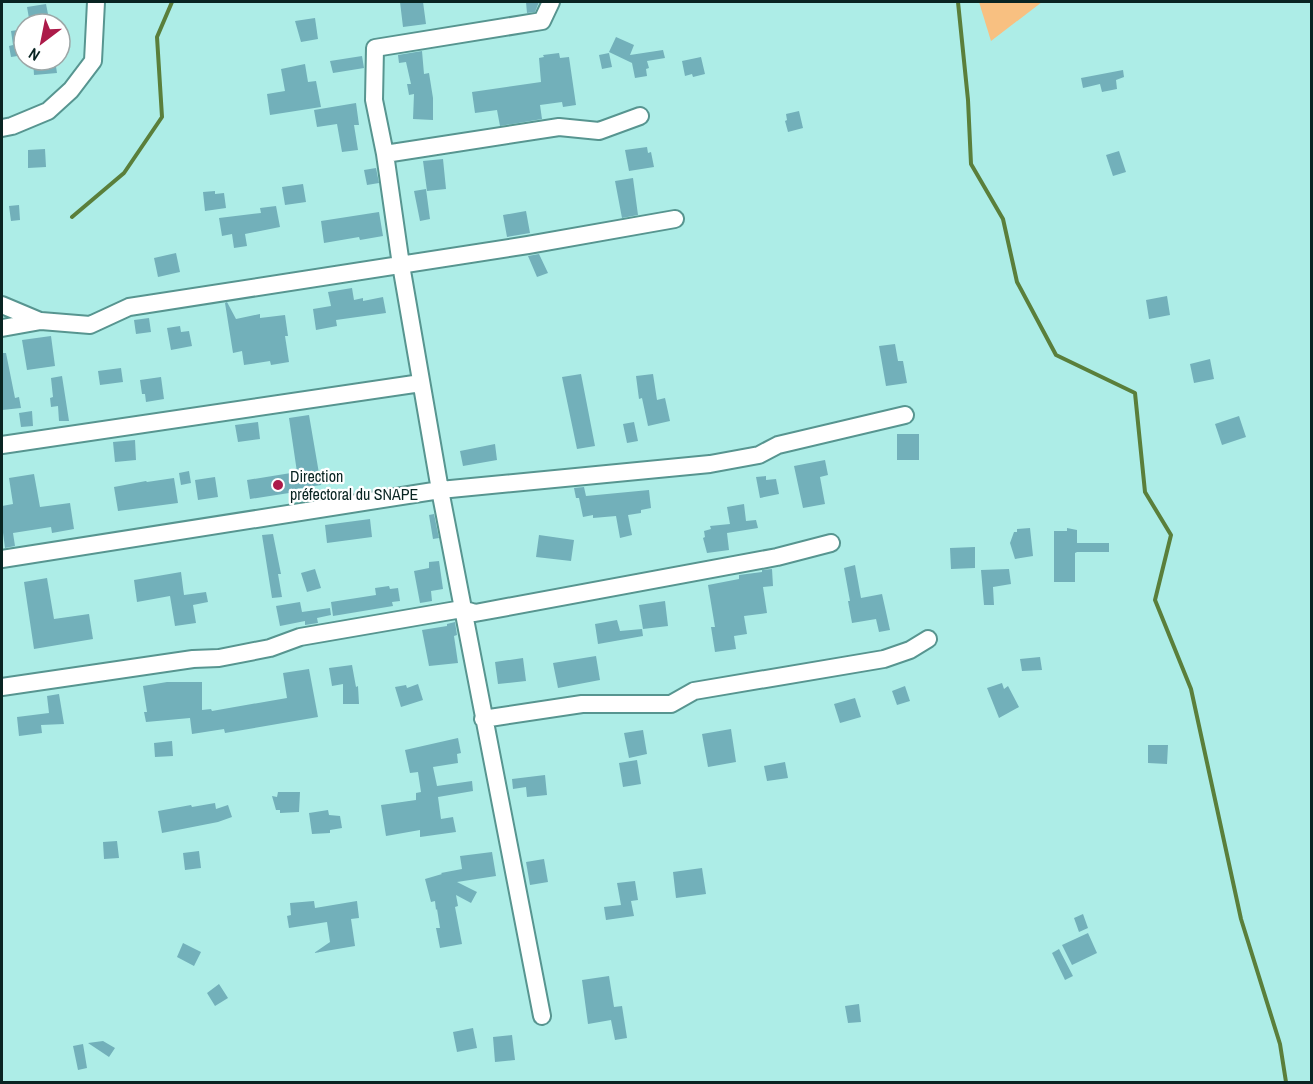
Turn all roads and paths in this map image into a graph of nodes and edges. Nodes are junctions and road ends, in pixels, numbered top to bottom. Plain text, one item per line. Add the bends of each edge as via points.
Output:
1 (96, 2) edge
2 (551, 2) edge
3 (640, 116) dead end
4 (2, 128) edge
5 (385, 154) junction
6 (675, 219) dead end
7 (401, 265) junction
8 (2, 305) edge
9 (41, 321) junction
10 (2, 328) edge
11 (422, 383) junction
12 (905, 415) dead end
13 (2, 445) edge
14 (440, 490) junction
15 (831, 543) dead end
16 (2, 559) edge
17 (462, 609) junction
18 (927, 639) dead end
19 (2, 687) edge
20 (483, 719) junction
21 (542, 1016) dead end

1 - 4 street via 93,61 71,90 48,111
2 - 5 street via 542,21 375,48 375,100
3 - 5 street via 598,131 559,127
5 - 7 street
6 - 7 street
7 - 9 street via 129,307 90,325
7 - 11 street
8 - 9 street
9 - 10 street
11 - 13 street
11 - 14 street
12 - 14 street via 778,445 759,455 710,464
14 - 16 street
14 - 17 street
15 - 17 street via 777,557 475,612
17 - 19 street via 300,637 270,648 219,658
17 - 20 street
18 - 20 street via 884,659 694,691 671,704 582,704
20 - 21 street

